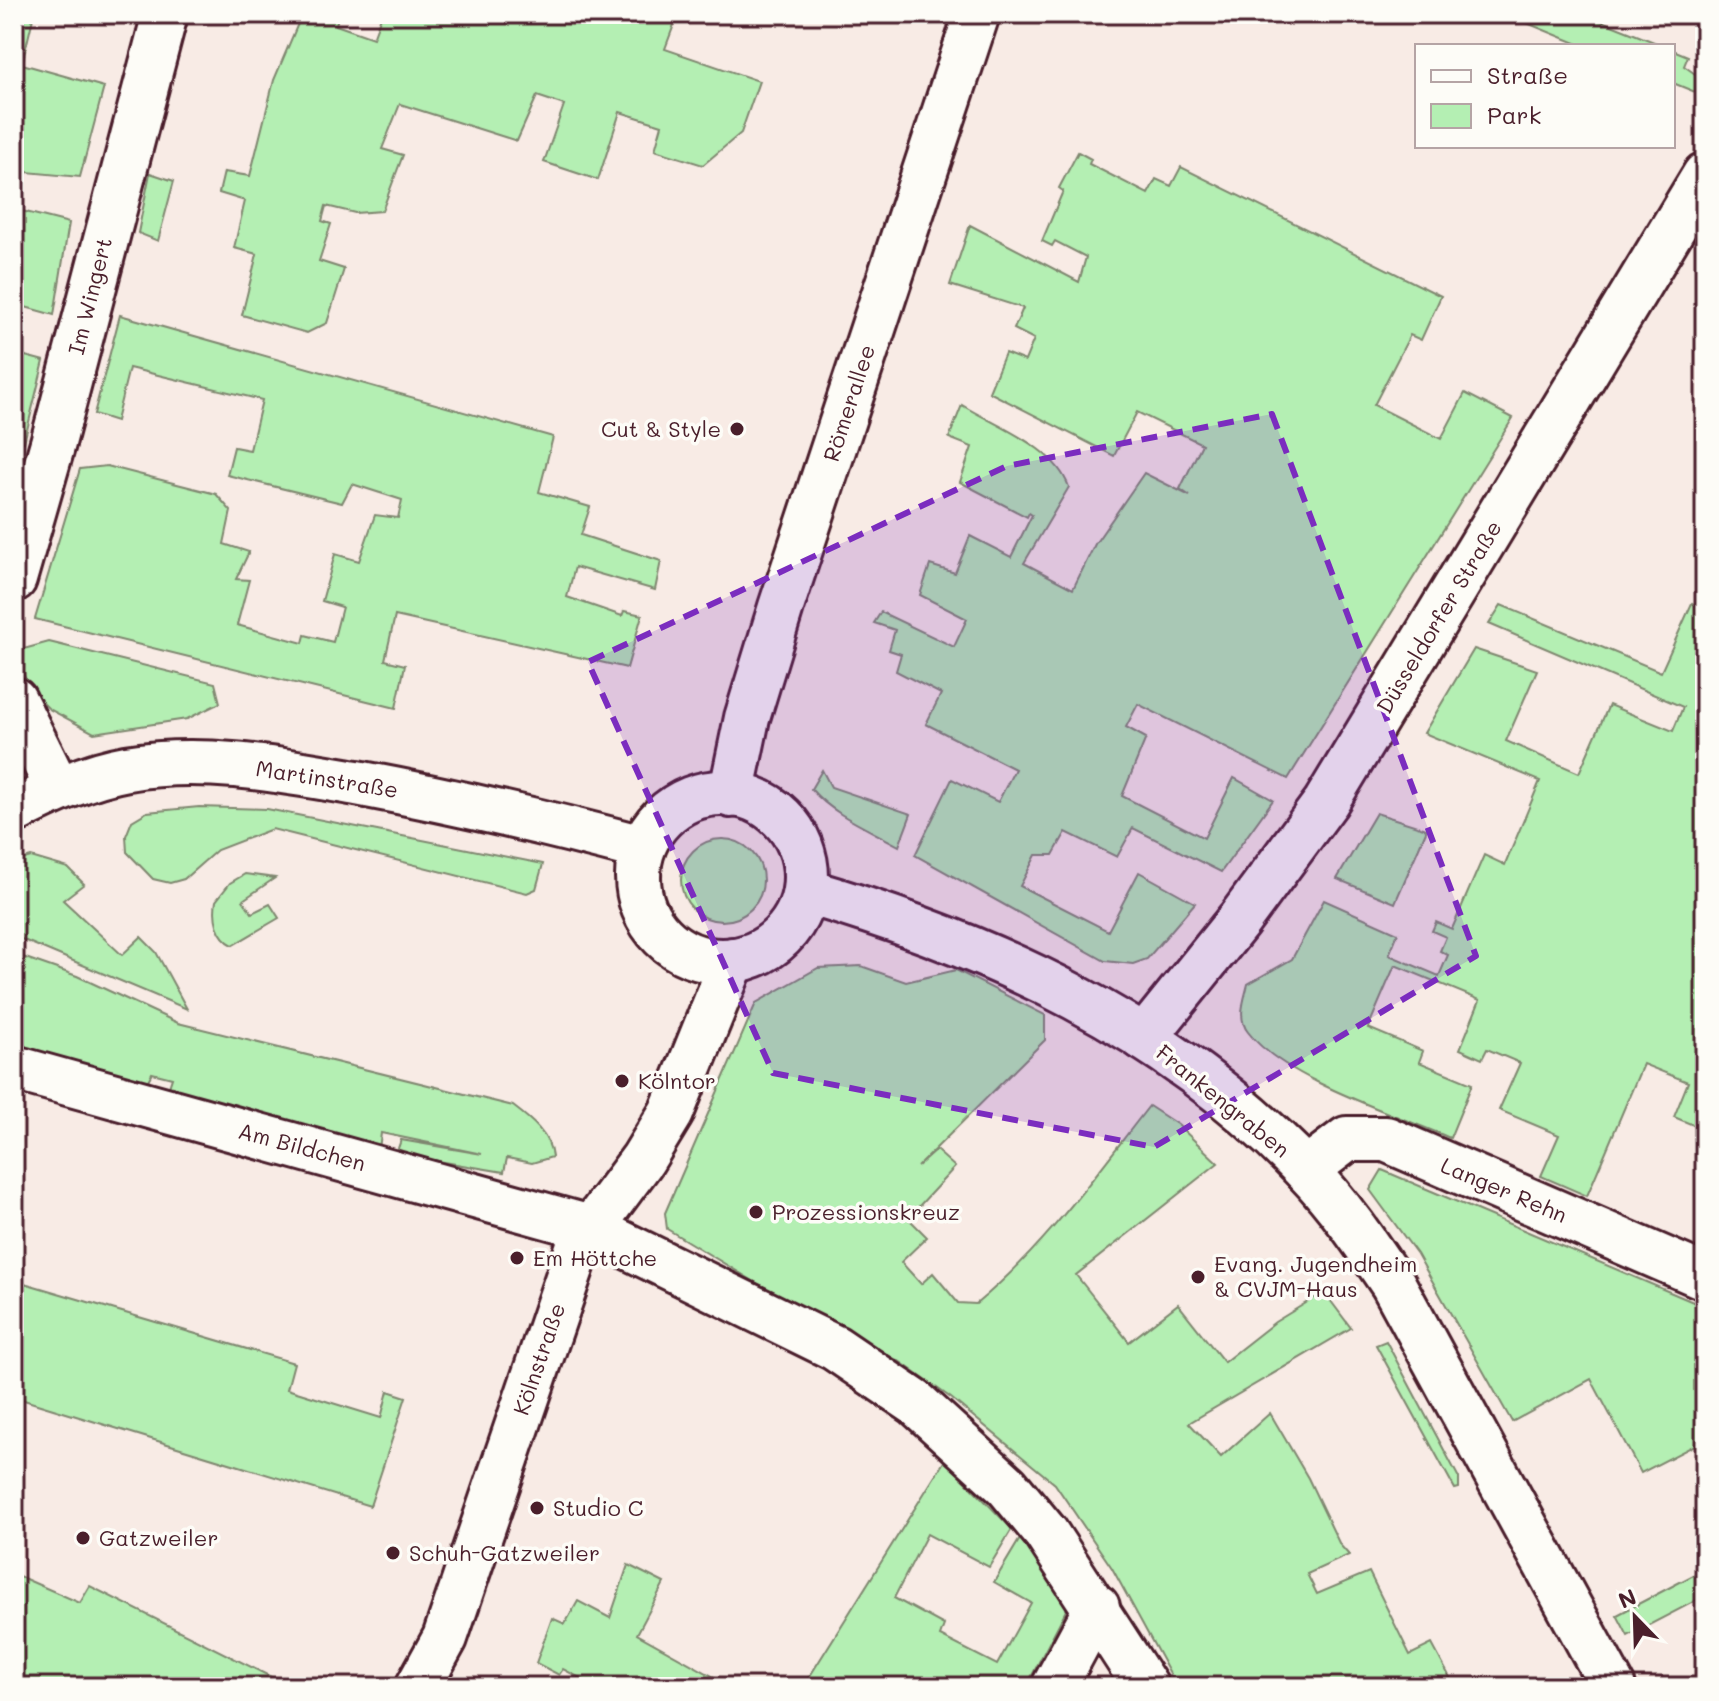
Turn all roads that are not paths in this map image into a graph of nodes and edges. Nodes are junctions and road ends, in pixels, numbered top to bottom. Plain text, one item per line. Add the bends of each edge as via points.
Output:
1 (165, 14) edge
2 (977, 14) edge
3 (1705, 175) edge
4 (14, 579) edge
5 (14, 700) edge
6 (58, 789) junction
7 (731, 795) junction
8 (14, 811) edge
9 (642, 848) junction
10 (808, 892) junction
11 (733, 960) junction
12 (1144, 1038) junction
13 (14, 1068) edge
14 (1306, 1170) junction
15 (590, 1228) junction
16 (1705, 1277) edge
17 (1097, 1607) junction
18 (418, 1687) edge
19 (1054, 1687) edge
20 (1146, 1687) edge
21 (1613, 1687) edge

1 - 4 street, Im Wingert
2 - 7 street, Römerallee via 781,607 747,718
3 - 12 street, Düsseldorfer Straße via 1326,802
5 - 6 street
6 - 8 street, Martinstraße
6 - 9 street, Martinstraße via 156,764 255,767 449,800
7 - 9 street via 711,794 680,805 650,829
7 - 10 street via 753,800 784,820 805,861
9 - 11 street via 637,868 640,896 657,930 696,957
10 - 11 street via 792,922 772,943
10 - 12 street, Frankengraben via 882,914 1016,967
11 - 15 street, Kölnstraße via 671,1113
12 - 14 street, Frankengraben via 1270,1134
13 - 15 street, Am Bildchen
14 - 16 street, Langer Rehn via 1347,1139 1386,1139
14 - 21 street, Frankengraben via 1393,1284
15 - 17 street, Am Bildchen via 835,1348 890,1383 945,1426 1007,1486
15 - 18 street, Kölnstraße via 571,1263 445,1638
17 - 19 street
17 - 20 street, Am Bildchen

